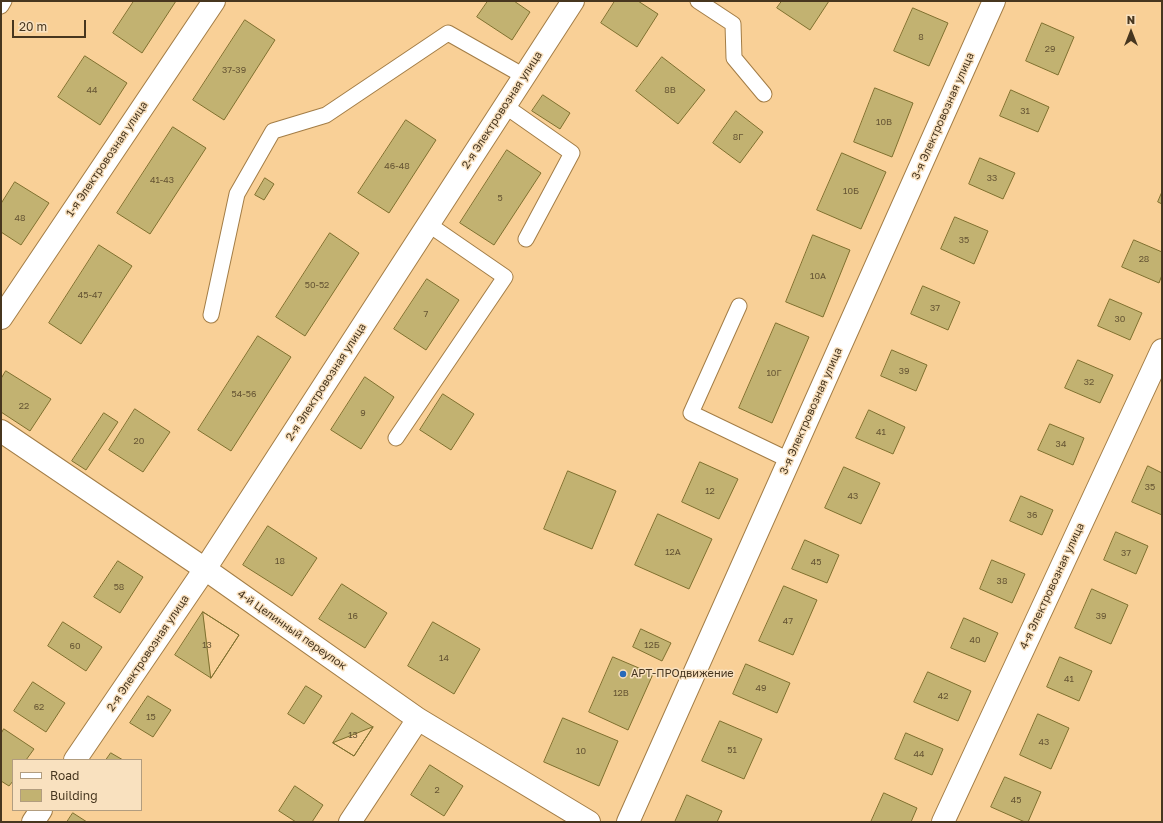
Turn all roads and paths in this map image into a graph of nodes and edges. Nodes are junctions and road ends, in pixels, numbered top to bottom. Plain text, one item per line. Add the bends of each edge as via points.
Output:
1 (4, 1) edge
2 (214, 1) edge
3 (573, 1) edge
4 (698, 1) edge
5 (994, 1) edge
6 (1, 6) edge
7 (524, 76) junction
8 (764, 94) dead end
9 (505, 106) junction
10 (428, 224) junction
11 (526, 239) dead end
12 (740, 306) dead end
13 (211, 315) dead end
14 (1, 318) edge
15 (1162, 350) edge
16 (1, 431) edge
17 (396, 438) dead end
18 (789, 460) junction
19 (205, 569) junction
20 (418, 719) junction
21 (76, 759) edge
22 (40, 811) edge
23 (33, 822) edge
24 (350, 822) edge
25 (589, 822) edge
26 (628, 822) edge
27 (943, 822) edge

1 - 6 lane
2 - 14 street, 1-я Электровозная улица
3 - 7 street, 2-я Электровозная улица
4 - 8 lane via 733,24 734,58
5 - 18 street, 3-я Электровозная улица
7 - 9 street, 2-я Электровозная улица
7 - 13 lane via 448,33 326,115 273,131 237,194
9 - 10 street, 2-я Электровозная улица
9 - 11 lane via 572,153
10 - 17 lane via 505,277
10 - 19 street, 2-я Электровозная улица
12 - 18 lane via 691,413
15 - 27 street, 4-я Электровозная улица
16 - 19 street, 4-й Целинный переулок
18 - 26 street, 3-я Электровозная улица
19 - 20 street, 4-й Целинный переулок
19 - 21 street, 2-я Электровозная улица
20 - 24 street
20 - 25 street, 4-й Целинный переулок
22 - 23 street

